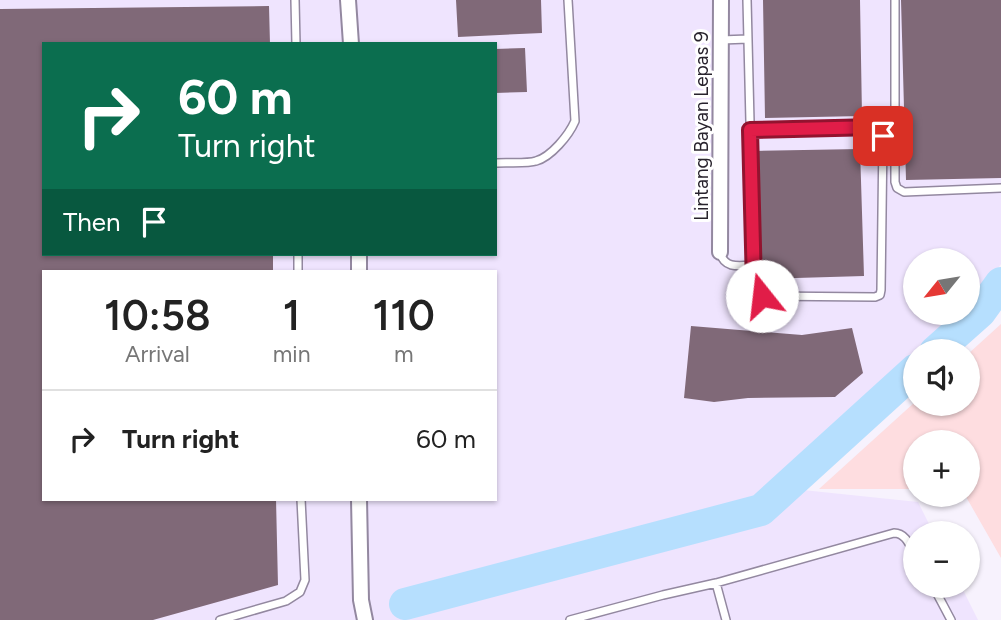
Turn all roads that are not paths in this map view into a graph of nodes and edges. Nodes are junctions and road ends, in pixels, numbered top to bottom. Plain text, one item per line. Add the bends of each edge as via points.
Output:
1 (295, 0) edge
2 (348, 0) edge
3 (568, 0) edge
4 (720, 0) edge
5 (747, 0) edge
6 (895, 0) edge
7 (748, 39) junction
8 (720, 40) junction
9 (296, 42) edge
10 (351, 42) edge
11 (750, 130) junction
12 (497, 163) edge
13 (1001, 188) edge
14 (720, 252) joint
15 (753, 265) junction
16 (301, 501) edge
17 (359, 501) edge
18 (903, 536) edge
19 (716, 583) junction
20 (939, 598) edge
21 (220, 620) edge
22 (365, 620) edge
23 (570, 620) edge
24 (726, 620) edge
25 (951, 620) edge

1 - 9 lane
2 - 10 street
3 - 12 lane via 575,121 570,133 537,161
4 - 8 street, Lintang Bayan Lepas 9
5 - 7 lane
6 - 13 lane via 897,188 904,192
7 - 8 lane
7 - 11 lane
8 - 14 street, Lintang Bayan Lepas 9
11 - 15 lane
11 - 15 lane via 876,127 883,136 880,295 762,296 756,292
14 - 15 lane via 729,265
16 - 21 lane via 305,580 300,592 286,601
17 - 22 street
18 - 19 lane via 894,533
19 - 23 lane
19 - 24 lane
20 - 25 lane

